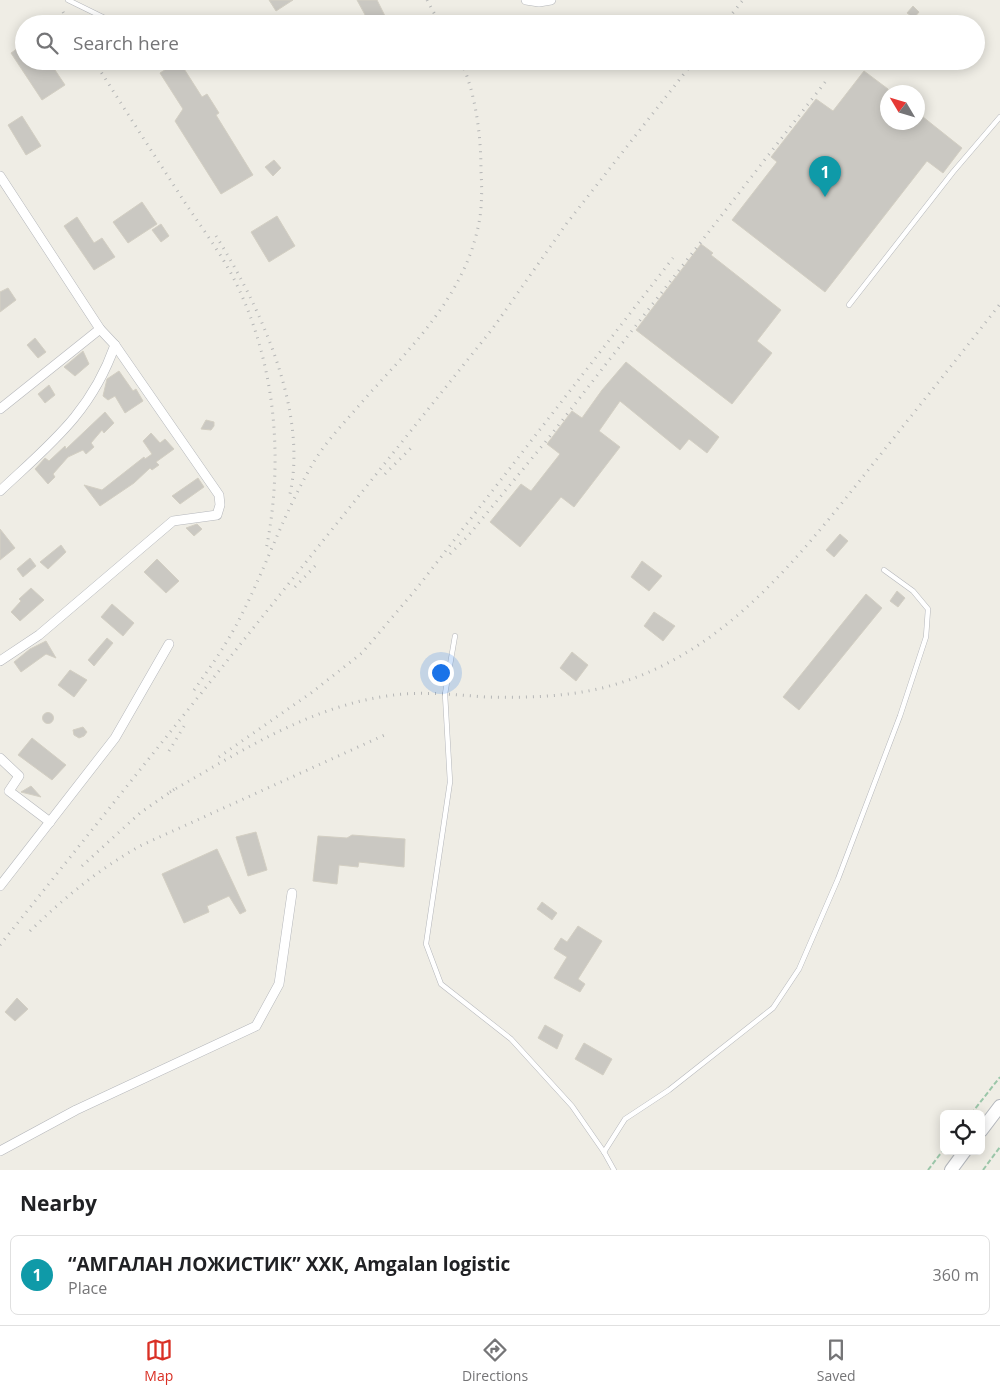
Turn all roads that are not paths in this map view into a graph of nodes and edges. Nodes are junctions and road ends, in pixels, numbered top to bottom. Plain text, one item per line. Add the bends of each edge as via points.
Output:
1 (68, 0) edge
2 (526, 0) edge
3 (551, 0) edge
4 (99, 15) edge
5 (1000, 117) edge
6 (0, 177) edge
7 (849, 306) dead end
8 (100, 329) junction
9 (115, 346) junction
10 (0, 409) edge
11 (0, 491) edge
12 (884, 570) dead end
13 (455, 636) dead end
14 (169, 644) dead end
15 (0, 661) edge
16 (0, 758) edge
17 (50, 822) junction
18 (0, 886) edge
19 (292, 893) dead end
20 (1000, 1106) edge
21 (985, 1126) edge
22 (0, 1151) edge
23 (604, 1152) junction
24 (963, 1155) edge
25 (614, 1170) edge
26 (951, 1170) edge

1 - 4 lane
2 - 3 street
5 - 7 lane
6 - 8 street
8 - 9 street
8 - 10 street
9 - 11 street via 106,371 77,417
9 - 15 street via 219,495 217,515 173,521 39,636
12 - 23 lane via 913,591 928,609 926,636 900,716 838,879 799,969 773,1008 669,1090 625,1118
13 - 23 lane via 445,694 450,782 426,944 441,984 511,1039 572,1106
14 - 17 street via 115,738
16 - 17 street via 19,776 9,791
17 - 18 street
19 - 22 street via 279,984 256,1026 76,1110
20 - 21 main road
23 - 25 lane
24 - 26 main road

